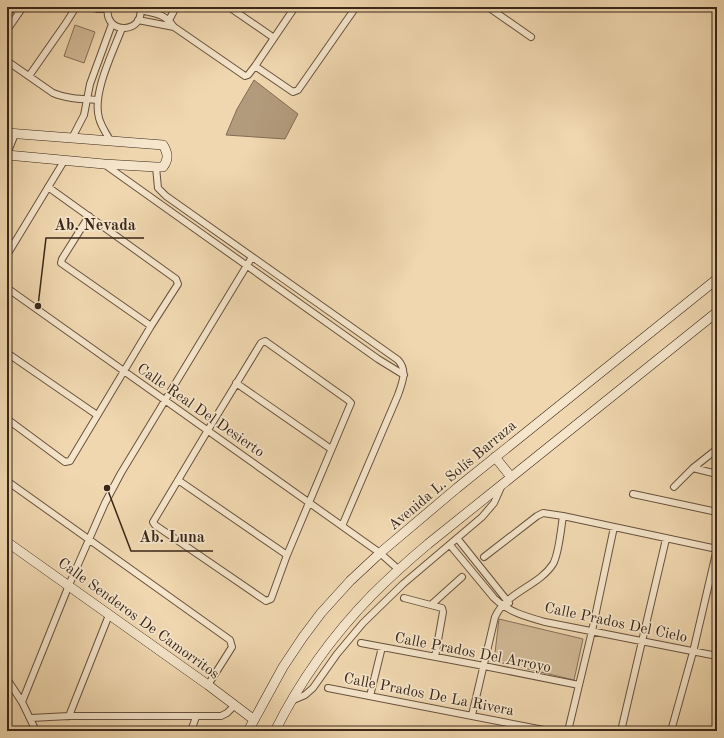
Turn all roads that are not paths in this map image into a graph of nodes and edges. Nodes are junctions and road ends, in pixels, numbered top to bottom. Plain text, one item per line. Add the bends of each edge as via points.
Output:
1 (11, 7) edge
2 (76, 7) edge
3 (90, 7) edge
4 (176, 7) edge
5 (229, 7) edge
6 (295, 7) edge
7 (356, 7) edge
8 (488, 7) edge
9 (108, 8) edge
10 (140, 8) edge
11 (21, 10) edge
12 (169, 19) junction
13 (138, 20) junction
14 (112, 24) junction
15 (166, 26) junction
16 (174, 27) junction
17 (122, 28) junction
18 (7, 30) edge
19 (531, 37) dead end
20 (274, 38) junction
21 (7, 61) edge
22 (255, 66) junction
23 (29, 76) junction
24 (87, 99) junction
25 (98, 100) junction
26 (11, 134) edge
27 (72, 138) junction
28 (110, 140) junction
29 (7, 154) edge
30 (64, 161) junction
31 (104, 164) junction
32 (160, 167) junction
33 (48, 187) junction
34 (89, 216) junction
35 (7, 255) edge
36 (252, 257) junction
37 (246, 265) junction
38 (717, 278) edge
39 (7, 288) edge
40 (717, 312) edge
41 (151, 326) junction
42 (7, 356) edge
43 (124, 372) junction
44 (404, 375) junction
45 (236, 383) junction
46 (166, 400) junction
47 (97, 415) junction
48 (7, 419) edge
49 (208, 430) junction
50 (331, 449) junction
51 (717, 449) edge
52 (495, 457) junction
53 (693, 468) junction
54 (717, 474) edge
55 (511, 477) junction
56 (178, 480) junction
57 (7, 481) edge
58 (503, 484) junction
59 (674, 487) dead end
60 (633, 494) dead end
61 (309, 502) junction
62 (717, 512) edge
63 (564, 516) junction
64 (342, 526) junction
65 (614, 527) junction
66 (457, 538) junction
67 (666, 539) junction
68 (90, 540) junction
69 (7, 542) edge
70 (450, 545) junction
71 (717, 549) edge
72 (380, 553) junction
73 (287, 555) junction
74 (484, 557) dead end
75 (398, 569) junction
76 (462, 577) dead end
77 (69, 585) junction
78 (404, 598) dead end
79 (508, 601) junction
80 (432, 604) junction
81 (502, 606) junction
82 (511, 610) junction
83 (110, 615) junction
84 (592, 631) junction
85 (642, 641) junction
86 (362, 643) dead end
87 (382, 647) junction
88 (693, 652) junction
89 (717, 656) edge
90 (434, 657) junction
91 (484, 666) junction
92 (7, 679) edge
93 (208, 685) junction
94 (579, 686) junction
95 (328, 688) dead end
96 (370, 696) junction
97 (290, 701) junction
98 (22, 702) junction
99 (234, 706) junction
100 (69, 716) junction
101 (472, 716) junction
102 (196, 717) junction
103 (31, 718) junction
104 (253, 719) junction
105 (36, 731) edge
106 (191, 731) edge
107 (248, 731) edge
108 (275, 731) edge
109 (549, 731) edge
110 (568, 731) edge
111 (621, 731) edge
112 (671, 731) edge

1 - 11 street
2 - 23 street
3 - 9 street
4 - 12 street
5 - 20 street
6 - 20 street
7 - 22 street via 296,91 292,92
8 - 19 street
9 - 14 street
10 - 12 street
10 - 13 street
11 - 18 street
12 - 15 street
12 - 16 street
13 - 15 street
13 - 17 street via 128,28
14 - 17 street
14 - 24 street
15 - 16 street
16 - 22 street via 241,75 248,75
17 - 25 street via 102,78
20 - 22 street
21 - 23 street
23 - 24 street via 58,95
24 - 25 street
24 - 27 street via 84,115
25 - 28 street via 99,117
26 - 27 main road
26 - 29 street
27 - 28 main road
28 - 32 main road via 163,145 168,158
29 - 30 main road
30 - 31 main road
30 - 33 street
31 - 32 main road
31 - 37 street
32 - 36 street via 157,184 161,191
33 - 34 street
33 - 35 street
34 - 41 street via 177,280 178,284
34 - 41 street via 61,263
36 - 37 street
36 - 44 street via 398,360 403,367
37 - 44 street
37 - 46 street
38 - 52 main road, Avenida L. Solís Barraza
39 - 43 street, Calle Real Del Desierto
40 - 55 main road
41 - 43 street
42 - 47 street via 10,355
43 - 46 street, Calle Real Del Desierto
43 - 47 street
44 - 64 street
45 - 49 street
45 - 50 street
45 - 50 street via 261,344 266,342 350,402
46 - 49 street, Calle Real Del Desierto
46 - 68 street via 105,503
47 - 48 street via 70,461 65,462
49 - 56 street
49 - 61 street, Calle Real Del Desierto
50 - 61 street
51 - 53 street
52 - 55 main road
52 - 72 main road, Avenida L. Solís Barraza
53 - 54 street
53 - 59 street
55 - 58 main road
56 - 73 street
56 - 73 street via 154,524 265,601 271,599
57 - 68 street
58 - 66 street via 490,509
58 - 75 main road
60 - 62 street
61 - 64 street, Calle Real Del Desierto
61 - 73 street
63 - 65 street
63 - 74 street via 540,514
63 - 79 street via 554,562 544,574
64 - 72 street, Calle Real Del Desierto
65 - 67 street
65 - 84 street
66 - 70 street
66 - 79 street
67 - 71 street
67 - 85 street
68 - 77 street
68 - 93 street via 230,640 232,647
69 - 77 main road, Calle Senderos De Camorritos
70 - 81 street, Calle Prados Del Cielo
70 - 97 street via 403,584 363,624 313,688
71 - 88 street
72 - 75 street, Calle Real Del Desierto
72 - 104 main road, Avenida L. Solís Barraza via 321,613 283,667
75 - 97 main road via 351,617
76 - 80 street
77 - 83 main road, Calle Senderos De Camorritos
77 - 98 street
78 - 80 street
79 - 81 street
79 - 82 street
80 - 90 street via 442,608 443,612
81 - 82 street, Calle Prados Del Cielo
81 - 91 street via 494,617
82 - 84 street, Calle Prados Del Cielo via 545,622
83 - 93 main road, Calle Senderos De Camorritos
83 - 100 street
84 - 85 street, Calle Prados Del Cielo
84 - 94 street
85 - 88 street, Calle Prados Del Cielo
85 - 111 street
86 - 87 street, Calle Prados Del Arroyo
87 - 90 street, Calle Prados Del Arroyo
87 - 96 street
88 - 89 street, Calle Prados Del Cielo
88 - 112 street
90 - 91 street, Calle Prados Del Arroyo
91 - 94 street, Calle Prados Del Arroyo
91 - 101 street
92 - 98 street
93 - 99 main road, Calle Senderos De Camorritos
94 - 110 street
95 - 96 street, Calle Prados De La Rivera
96 - 101 street, Calle Prados De La Rivera
97 - 108 main road
98 - 103 street
99 - 102 street via 224,716
99 - 104 main road, Calle Senderos De Camorritos
100 - 102 street
100 - 103 street
101 - 109 street, Calle Prados De La Rivera
102 - 106 street
103 - 105 street
104 - 107 main road, Avenida L. Solís Barraza

